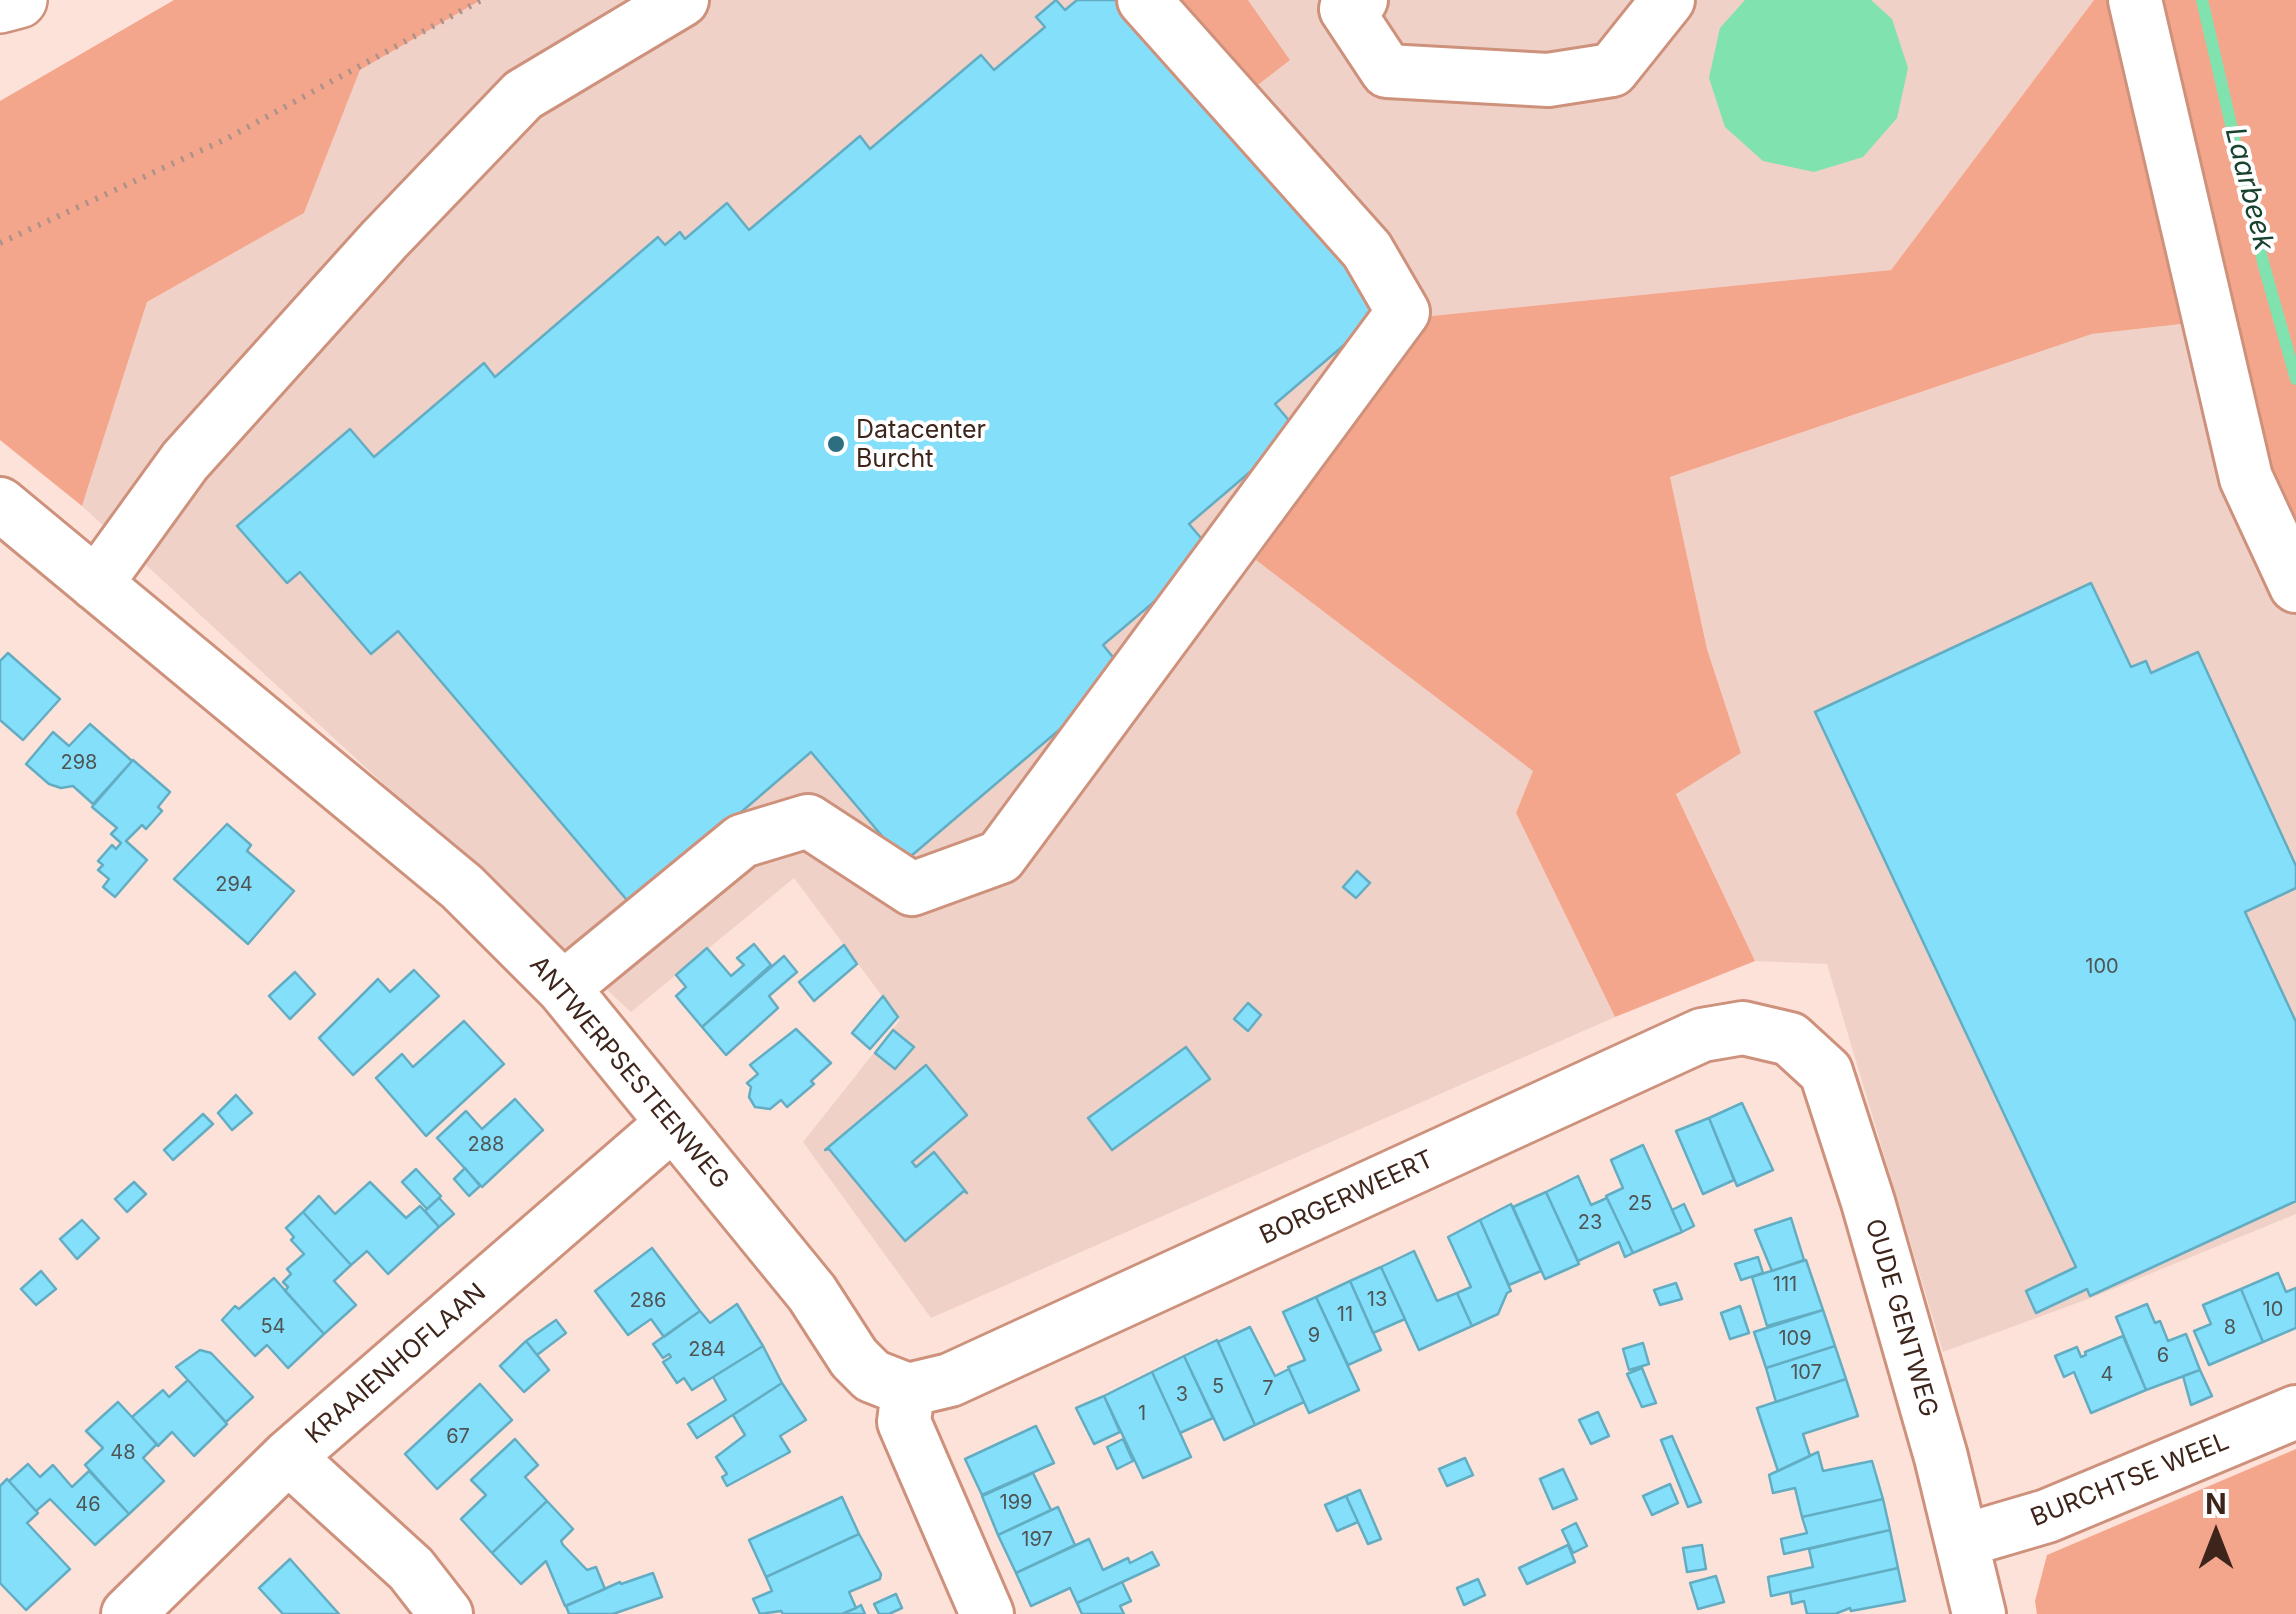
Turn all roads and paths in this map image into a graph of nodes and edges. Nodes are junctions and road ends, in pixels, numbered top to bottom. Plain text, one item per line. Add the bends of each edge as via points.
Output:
1 (19, 0) edge
2 (481, 0) edge
3 (682, 0) edge
4 (1144, 0) edge
5 (1362, 0) edge
6 (1668, 0) edge
7 (2135, 0) edge
8 (0, 5) edge
9 (0, 243) edge
10 (0, 504) edge
11 (96, 584) junction
12 (2296, 586) edge
13 (563, 988) junction
14 (1790, 1039) joint
15 (672, 1124) junction
16 (908, 1390) junction
17 (2296, 1412) edge
18 (288, 1457) junction
19 (1962, 1542) junction
20 (128, 1614) edge
21 (446, 1614) edge
22 (987, 1614) edge
23 (1979, 1614) edge

1 - 8 highway
2 - 9 path via 226,139
3 - 11 street via 523,95 184,461
4 - 13 street via 1367,250 1404,312 1000,857 912,890 808,820 742,841
5 - 6 street via 1346,9 1387,71 1548,80 1612,70
7 - 12 street via 2246,478
10 - 11 street, ANTWERPSESTEENWEG
11 - 13 street, ANTWERPSESTEENWEG via 462,887
13 - 15 street, ANTWERPSESTEENWEG
14 - 16 street, BORGERWEERT via 1743,1028 1702,1034 950,1380
14 - 19 street, OUDE GENTWEG via 1826,1072
15 - 16 street, ANTWERPSESTEENWEG via 812,1293 854,1358 872,1376
15 - 18 street, KRAAIENHOFLAAN
16 - 22 street via 904,1422
17 - 19 street, BURCHTSE WEEL via 2046,1516
18 - 20 street, KRAAIENHOFLAAN
18 - 21 street via 411,1569
19 - 23 street, OUDE GENTWEG

